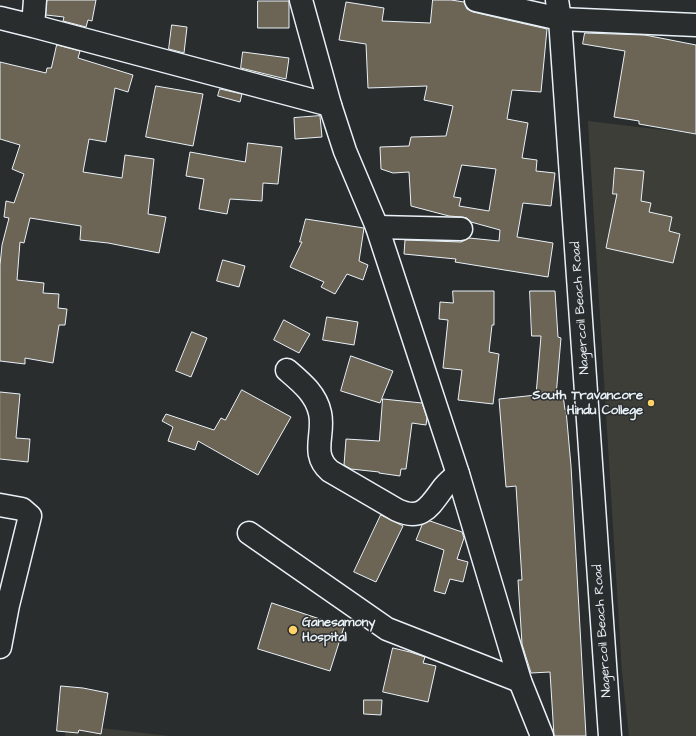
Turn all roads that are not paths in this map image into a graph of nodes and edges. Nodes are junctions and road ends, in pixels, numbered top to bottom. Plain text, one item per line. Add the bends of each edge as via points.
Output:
1 (35, 0) edge
2 (301, 0) edge
3 (476, 0) edge
4 (559, 9) edge
5 (0, 18) edge
6 (696, 25) edge
7 (33, 26) junction
8 (330, 105) junction
9 (377, 227) junction
10 (461, 229) dead end
11 (287, 370) dead end
12 (458, 474) junction
13 (0, 505) edge
14 (249, 533) dead end
15 (0, 647) edge
16 (520, 681) junction
17 (542, 736) edge
18 (610, 736) edge

1 - 7 street
2 - 8 street
3 - 4 street
4 - 6 street
4 - 18 street, Nagercoil Beach Road
5 - 7 street
7 - 8 street
8 - 9 street via 345,151
9 - 10 street
9 - 12 street
11 - 12 street via 309,389 318,405 321,414 320,459 330,471 397,510 409,514 418,514 428,508
12 - 16 street
13 - 15 street via 22,509 30,516
14 - 16 street via 387,629
16 - 17 street

